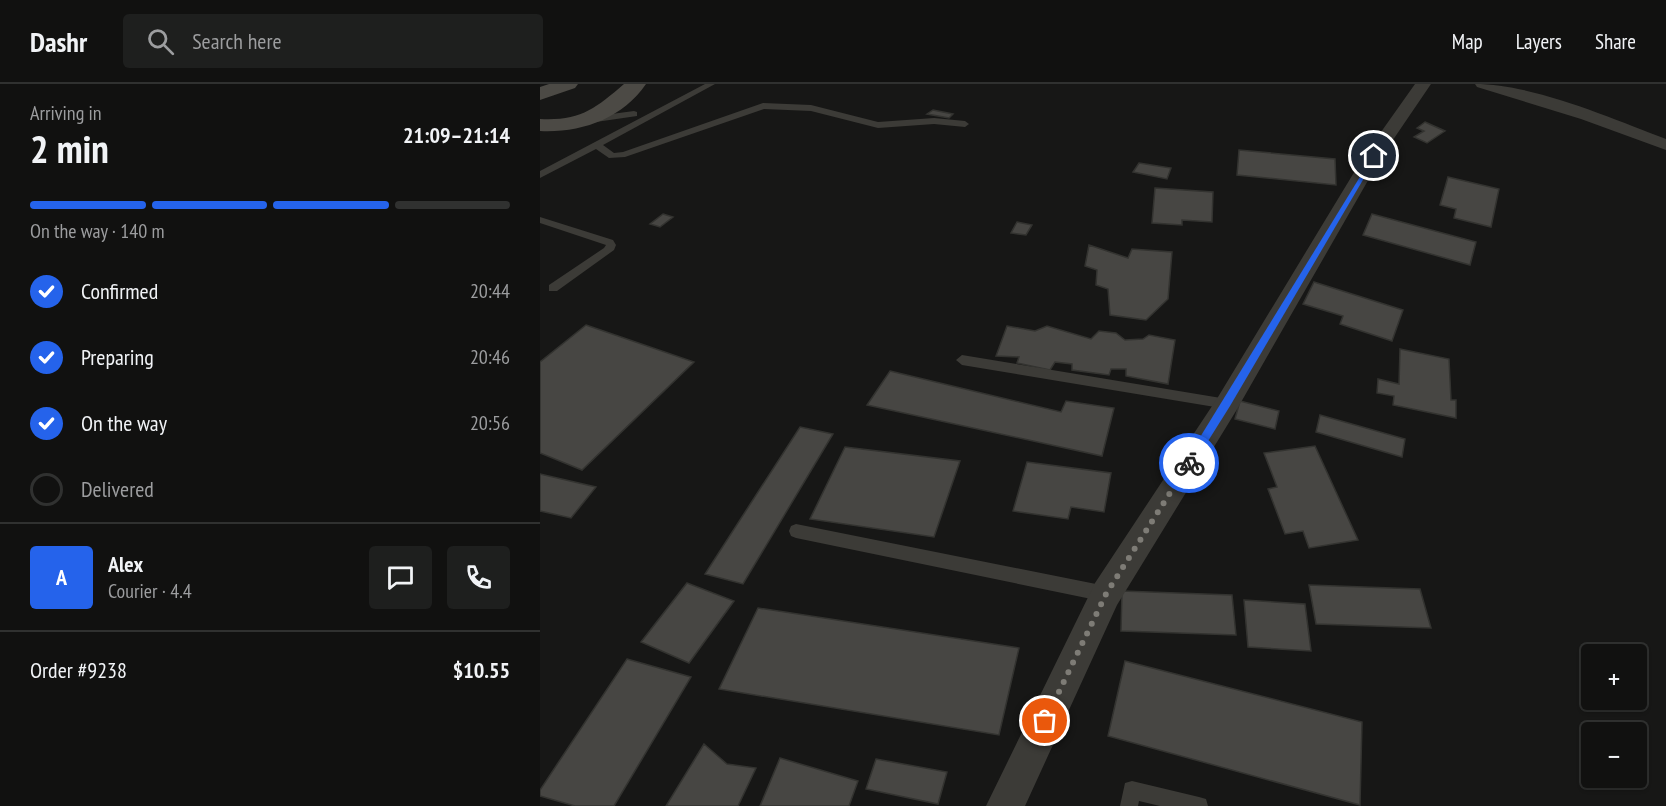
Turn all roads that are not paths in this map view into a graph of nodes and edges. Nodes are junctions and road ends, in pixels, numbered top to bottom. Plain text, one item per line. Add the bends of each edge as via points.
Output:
1 (568, 84) edge
2 (711, 84) edge
3 (1423, 84) edge
4 (1483, 84) edge
5 (540, 94) edge
6 (625, 96) edge
7 (644, 119) junction
8 (965, 124) dead end
9 (544, 127) edge
10 (597, 145) junction
11 (1666, 145) edge
12 (540, 175) edge
13 (540, 220) edge
14 (553, 288) dead end
15 (962, 360) dead end
16 (1227, 404) junction
17 (796, 531) dead end
18 (1106, 594) junction
19 (1005, 806) edge
20 (1129, 806) edge
21 (1199, 806) edge

1 - 5 main road
2 - 7 lane
3 - 16 street via 1374,156
4 - 11 street via 1587,115
6 - 7 lane
6 - 9 main road via 602,114
7 - 10 lane
8 - 10 lane via 934,121 878,125 811,108 763,106 624,154 612,156
10 - 12 lane
13 - 14 lane via 610,245 609,250
15 - 16 lane
16 - 18 street
17 - 18 lane
18 - 19 street
20 - 21 lane via 1132,790

